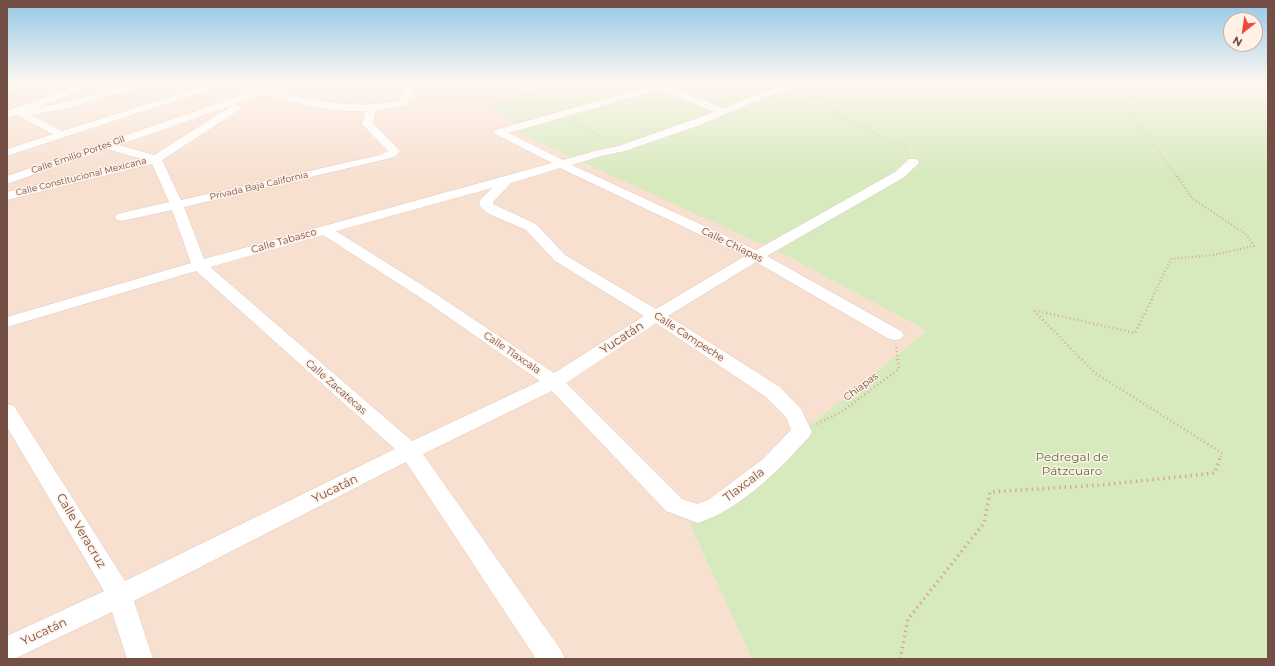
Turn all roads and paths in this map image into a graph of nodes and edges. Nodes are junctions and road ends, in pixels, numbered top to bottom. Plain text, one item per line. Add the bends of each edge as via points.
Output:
1 (16, 114) edge
2 (49, 114) edge
3 (100, 114) edge
4 (125, 114) edge
5 (195, 114) edge
6 (226, 114) edge
7 (370, 114) edge
8 (560, 114) joint
9 (717, 114) edge
10 (835, 114) edge
11 (1129, 114) edge
12 (35, 121) junction
13 (57, 132) junction
14 (106, 145) junction
15 (7, 148) edge
16 (621, 149) junction
17 (7, 153) edge
18 (156, 159) junction
19 (913, 162) joint
20 (563, 165) junction
21 (10, 177) edge
22 (507, 180) junction
23 (7, 196) edge
24 (176, 204) junction
25 (122, 217) dead end
26 (325, 230) junction
27 (756, 256) junction
28 (199, 266) junction
29 (656, 316) junction
30 (7, 322) edge
31 (895, 335) joint
32 (554, 382) junction
33 (7, 411) edge
34 (802, 432) junction
35 (410, 451) junction
36 (674, 505) joint
37 (120, 596) junction
38 (7, 649) edge
39 (140, 659) edge
40 (552, 659) edge
41 (900, 659) edge

1 - 12 street
2 - 12 street
3 - 13 street
4 - 17 street
5 - 14 street, Calle Emilio Portes Gil
6 - 18 street, Calle Constitucional Mexicana
7 - 24 street, Privada Baja California via 367,124 394,151 391,155
8 - 16 path
8 - 20 street, Calle Chiapas via 499,132
9 - 16 street, Calle Tabasco
10 - 19 path via 871,130 882,138 904,145
11 - 41 path via 1193,199 1246,234 1254,246 1208,256 1171,259 1135,333 1033,310 1095,373 1222,453 1215,473 1101,485 990,492 984,523 908,619
12 - 13 street
13 - 15 street
14 - 18 street
14 - 21 street, Calle Emilio Portes Gil
16 - 20 street, Calle Tabasco
18 - 23 street, Calle Constitucional Mexicana
18 - 24 street, Calle Zacatecas
19 - 27 street, Yucatán via 899,175
20 - 22 street, Calle Tabasco
20 - 27 street, Calle Chiapas
22 - 26 street, Calle Tabasco
22 - 29 street, Calle Campeche via 486,201 487,206 531,227 560,258
24 - 25 street, Privada Baja California
24 - 28 street, Calle Zacatecas
26 - 28 street, Calle Tabasco
26 - 32 street, Calle Tlaxcala
27 - 29 street, Yucatán
27 - 31 street, Calle Chiapas
28 - 30 street, Calle Tabasco
28 - 35 street, Calle Zacatecas
29 - 32 street, Yucatán
29 - 34 street, Calle Campeche via 773,392 794,414
31 - 34 path, Chiapas via 899,369 841,412
32 - 35 street, Yucatán
32 - 36 street, Calle Tlaxcala
33 - 37 street, Calle Veracruz
34 - 36 street, Tlaxcala via 770,465 716,506 698,514
35 - 37 street, Yucatán
35 - 40 street, Calle Zacatecas
37 - 38 street, Yucatán
37 - 39 street, Calle Veracruz

